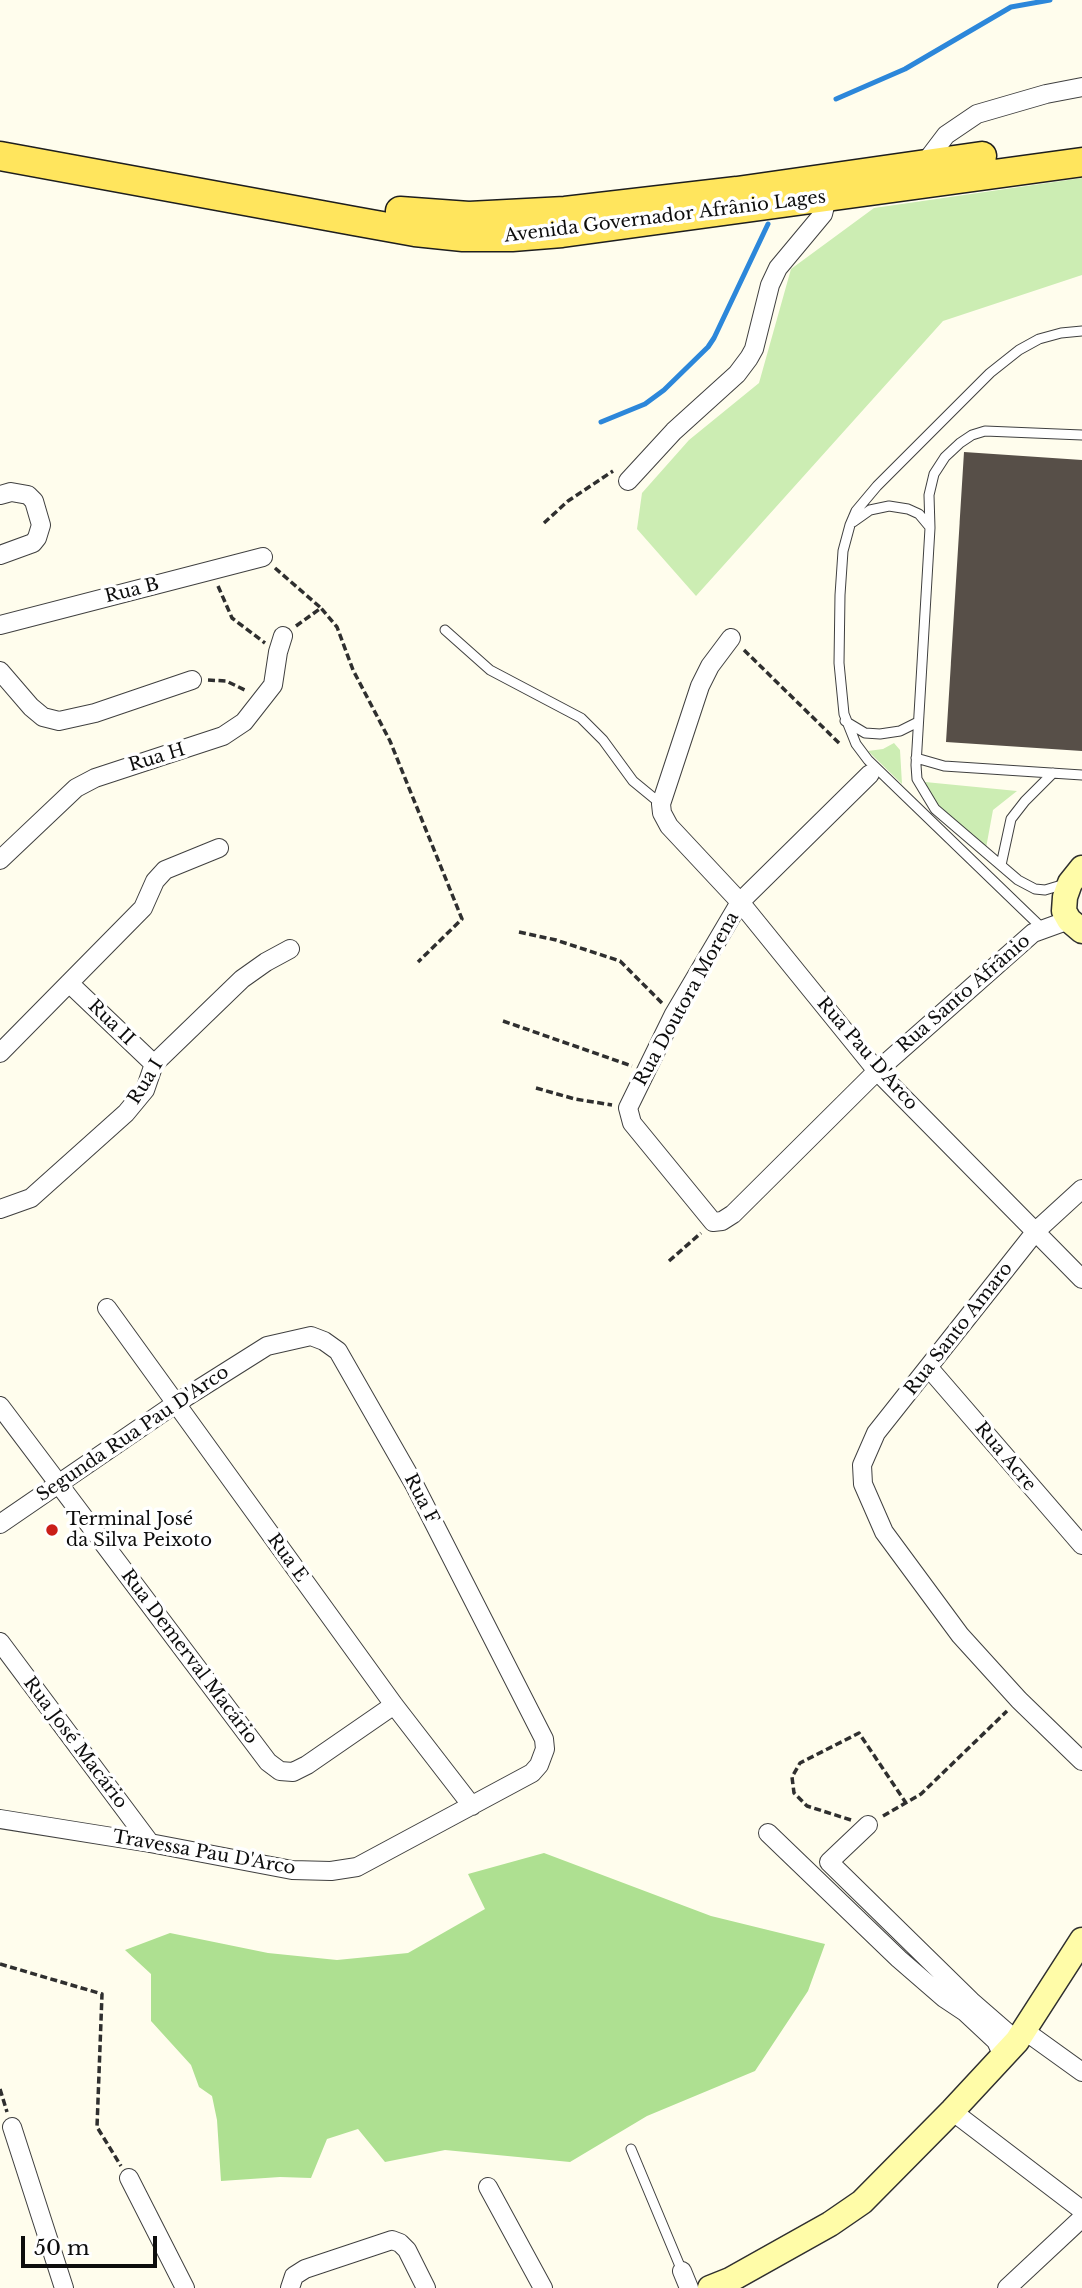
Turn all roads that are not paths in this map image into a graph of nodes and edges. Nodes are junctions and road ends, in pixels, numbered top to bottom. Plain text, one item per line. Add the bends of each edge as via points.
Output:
1 (1082, 87) edge
2 (0, 136) edge
3 (1082, 144) edge
4 (0, 156) edge
5 (1082, 162) edge
6 (924, 164) junction
7 (827, 198) junction
8 (1082, 331) edge
9 (1082, 435) edge
10 (625, 474) road end
11 (0, 495) edge
12 (850, 525) junction
13 (930, 528) junction
14 (0, 555) edge
15 (264, 557) road end
16 (0, 625) edge
17 (445, 630) dead end
18 (732, 638) dead end
19 (280, 644) road end
20 (1, 673) edge
21 (192, 680) road end
22 (845, 721) junction
23 (918, 722) junction
24 (916, 758) junction
25 (1053, 773) junction
26 (870, 775) dead end
27 (1082, 775) edge
28 (661, 804) junction
29 (219, 848) dead end
30 (0, 860) edge
31 (1000, 865) junction
32 (1076, 875) edge
33 (740, 902) junction
34 (1075, 925) edge
35 (1042, 928) junction
36 (290, 949) dead end
37 (69, 983) junction
38 (0, 1054) edge
39 (154, 1064) junction
40 (877, 1071) junction
41 (1082, 1189) edge
42 (0, 1209) edge
43 (713, 1222) joint
44 (1036, 1231) junction
45 (1082, 1279) edge
46 (107, 1308) dead end
47 (267, 1346) joint
48 (929, 1368) junction
49 (175, 1404) junction
50 (0, 1406) edge
51 (57, 1484) junction
52 (0, 1524) edge
53 (1082, 1545) edge
54 (0, 1643) edge
55 (394, 1705) junction
56 (532, 1718) joint
57 (1082, 1761) edge
58 (472, 1806) junction
59 (0, 1819) edge
60 (868, 1825) road end
61 (768, 1833) dead end
62 (150, 1843) junction
63 (1082, 1940) edge
64 (1015, 2043) junction
65 (1082, 2072) edge
66 (953, 2111) junction
67 (12, 2127) road end
68 (631, 2149) dead end
69 (129, 2178) road end
70 (488, 2187) dead end
71 (1082, 2210) edge
72 (1082, 2218) edge
73 (686, 2280) edge
74 (726, 2285) edge
75 (64, 2288) edge
76 (185, 2288) edge
77 (290, 2288) edge
78 (426, 2288) edge
79 (543, 2288) edge
80 (1007, 2288) edge

1 - 6 street via 977,114 946,135
2 - 6 main road, Avenida Governador Afrânio Lages via 362,205 469,216 565,211
3 - 6 main road, Avenida Governador Afrânio Lages
4 - 7 main road, Avenida Governador Afrânio Lages via 463,237 562,233
5 - 7 main road, Avenida Governador Afrânio Lages
7 - 10 street via 823,214 778,268 749,358
8 - 12 lane via 1039,339 989,373 877,486
9 - 13 lane via 985,431 972,435 945,457 934,474
11 - 14 street via 28,495 41,525 33,543
12 - 13 lane via 870,510 889,506 919,514
12 - 22 lane via 843,551 840,608
13 - 23 lane
15 - 16 street, Rua B
17 - 28 lane via 490,670 581,718 633,781
18 - 28 street via 701,686
19 - 30 street, Rua H via 273,685 244,722 223,736 76,788
20 - 21 street via 43,717 59,721
22 - 23 lane via 865,733 880,734
22 - 35 lane via 868,760
23 - 24 lane
24 - 25 lane via 944,766
24 - 31 lane via 917,779 935,809
25 - 27 lane
25 - 31 lane via 1011,819
26 - 33 street, Rua Doutora Morena
28 - 33 street, Rua Pau D'Arco via 669,826
29 - 37 street via 164,870 143,908
31 - 32 lane via 1035,889 1045,890
32 - 34 street via 1064,911
33 - 40 street, Rua Pau D'Arco
33 - 43 street, Rua Doutora Morena via 674,1014 628,1108 632,1123
34 - 35 street, Rua Santo Afrânio
35 - 40 street, Rua Santo Afrânio
36 - 39 street, Rua I via 242,979
37 - 38 street
37 - 39 street, Rua II
39 - 42 street, Rua I via 145,1090 126,1114 31,1198
40 - 43 street, Rua Santo Afrânio via 733,1214
40 - 44 street, Rua Pau D'Arco
41 - 44 street, Rua Santo Amaro
44 - 45 street, Rua Pau D'Arco
44 - 48 street, Rua Santo Amaro
46 - 49 street, Rua E
47 - 49 street, Segunda Rua Pau D'Arco
47 - 56 street, Rua F via 311,1336 338,1351 414,1484
48 - 53 street, Rua Acre
48 - 57 street, Rua Santo Amaro via 870,1443 862,1465 863,1484 884,1532 960,1635
49 - 51 street, Segunda Rua Pau D'Arco
49 - 55 street, Rua E
50 - 51 street, Rua Demerval Macário
51 - 52 street, Segunda Rua Pau D'Arco
51 - 55 street, Rua Demerval Macário via 268,1762 280,1771 293,1772 307,1765
54 - 62 street, Rua José Macário
55 - 58 street, Rua E
56 - 58 street, Travessa Pau D'Arco via 544,1739 539,1765
58 - 62 street, Travessa Pau D'Arco via 357,1867 331,1871 292,1870
59 - 62 street, Travessa Pau D'Arco
60 - 64 street via 829,1862
61 - 64 street via 944,1998 996,2041
63 - 64 street
64 - 65 street
64 - 66 street
66 - 71 street
66 - 74 street via 862,2202
67 - 75 street
68 - 73 lane
69 - 76 street
70 - 79 street
72 - 80 street
77 - 78 street via 294,2276 305,2269 392,2240 407,2250

